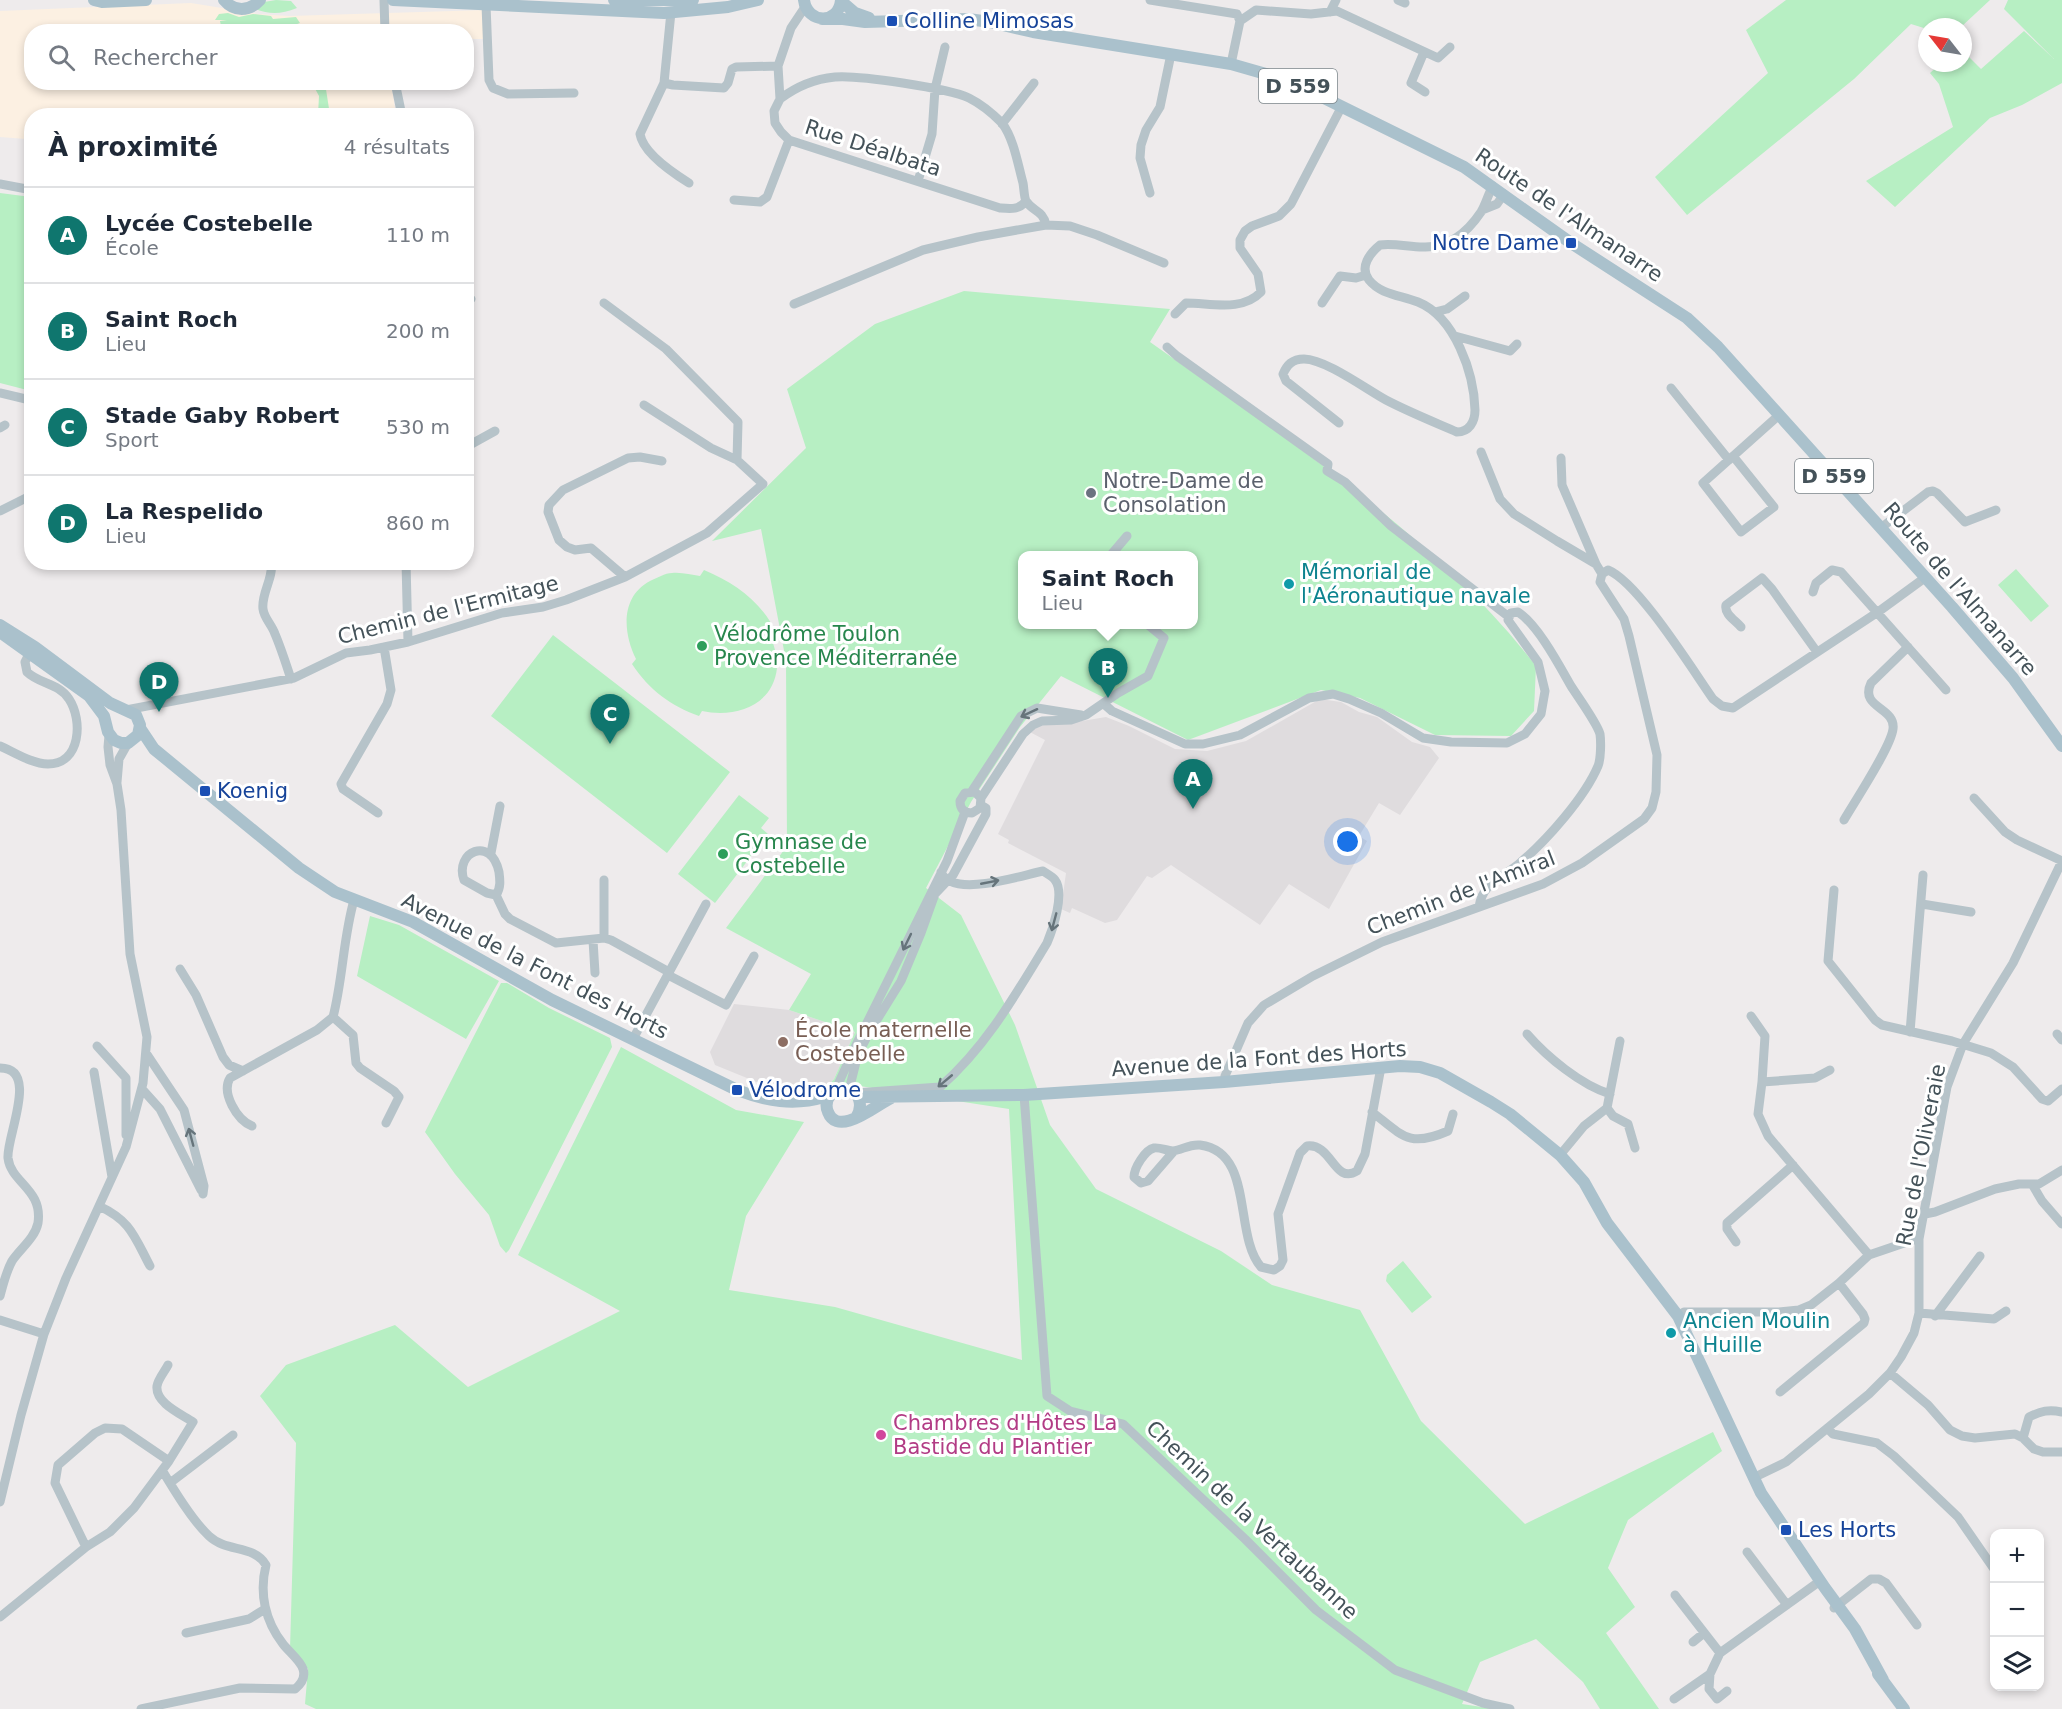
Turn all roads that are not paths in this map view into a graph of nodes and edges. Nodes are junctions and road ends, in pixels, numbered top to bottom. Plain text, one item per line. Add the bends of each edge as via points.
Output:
1 (94, 0) edge
2 (146, 0) edge
3 (224, 0) edge
4 (260, 0) edge
5 (384, 0) edge
6 (393, 0) edge
7 (614, 0) edge
8 (693, 0) edge
9 (758, 0) edge
10 (841, 0) edge
11 (1150, 0) edge
12 (1336, 0) edge
13 (486, 5) junction
14 (807, 7) edge
15 (671, 12) junction
16 (1330, 12) junction
17 (879, 21) junction
18 (1240, 21) junction
19 (385, 24) edge
20 (945, 47) dead end
21 (1449, 47) dead end
22 (1424, 52) junction
23 (1171, 54) junction
24 (1231, 64) junction
25 (778, 66) junction
26 (664, 83) junction
27 (1034, 83) dead end
28 (935, 89) junction
29 (397, 90) edge
30 (1425, 92) dead end
31 (574, 93) dead end
32 (780, 99) junction
33 (1342, 106) junction
34 (400, 108) edge
35 (1002, 124) junction
36 (789, 140) junction
37 (918, 182) junction
38 (689, 183) dead end
39 (0, 184) edge
40 (1493, 186) junction
41 (24, 188) edge
42 (1150, 193) dead end
43 (1504, 194) junction
44 (734, 200) dead end
45 (1026, 201) junction
46 (1482, 210) junction
47 (1046, 225) junction
48 (1164, 263) dead end
49 (1366, 275) junction
50 (1465, 296) dead end
51 (604, 303) dead end
52 (1322, 303) dead end
53 (794, 304) dead end
54 (1435, 312) junction
55 (1175, 314) dead end
56 (1455, 336) junction
57 (1517, 344) dead end
58 (1167, 346) dead end
59 (1671, 388) dead end
60 (0, 393) edge
61 (24, 399) edge
62 (644, 405) dead end
63 (1779, 415) junction
64 (1339, 423) dead end
65 (495, 431) dead end
66 (474, 443) edge
67 (1481, 452) dead end
68 (1561, 458) dead end
69 (1731, 458) junction
70 (736, 460) junction
71 (662, 461) dead end
72 (24, 499) edge
73 (1996, 510) dead end
74 (0, 511) edge
75 (1882, 527) junction
76 (1127, 536) dead end
77 (1114, 551) edge
78 (1596, 564) junction
79 (271, 570) edge
80 (406, 570) edge
81 (1602, 574) junction
82 (625, 577) junction
83 (1926, 577) junction
84 (1813, 592) dead end
85 (1878, 612) junction
86 (1509, 617) junction
87 (0, 625) edge
88 (1741, 627) dead end
89 (1153, 629) edge
90 (0, 632) edge
91 (408, 642) junction
92 (384, 647) junction
93 (1908, 647) junction
94 (1817, 652) junction
95 (31, 654) junction
96 (64, 669) junction
97 (291, 679) junction
98 (1946, 690) dead end
99 (1104, 704) junction
100 (151, 706) junction
101 (125, 710) junction
102 (1086, 715) junction
103 (140, 725) junction
104 (108, 731) junction
105 (128, 743) junction
106 (2062, 746) edge
107 (0, 747) edge
108 (154, 749) junction
109 (117, 784) junction
110 (972, 791) junction
111 (1974, 798) dead end
112 (981, 801) junction
113 (500, 806) dead end
114 (965, 812) junction
115 (378, 813) dead end
116 (1844, 820) dead end
117 (491, 853) junction
118 (2062, 861) edge
119 (941, 872) junction
120 (1923, 875) dead end
121 (604, 880) dead end
122 (948, 881) junction
123 (1834, 890) dead end
124 (496, 895) junction
125 (354, 900) junction
126 (706, 904) dead end
127 (1922, 904) junction
128 (1479, 907) junction
129 (1971, 912) dead end
130 (604, 938) junction
131 (593, 940) junction
132 (754, 956) dead end
133 (180, 969) dead end
134 (595, 973) dead end
135 (668, 973) junction
136 (1751, 1016) dead end
137 (333, 1017) junction
138 (1910, 1032) junction
139 (1527, 1034) dead end
140 (633, 1039) junction
141 (1620, 1041) dead end
142 (1963, 1044) junction
143 (97, 1046) dead end
144 (146, 1053) junction
145 (1382, 1067) junction
146 (0, 1068) edge
147 (1830, 1070) dead end
148 (243, 1071) junction
149 (94, 1072) dead end
150 (1224, 1082) junction
151 (1762, 1082) junction
152 (142, 1089) junction
153 (2062, 1089) edge
154 (833, 1092) junction
155 (854, 1093) junction
156 (1610, 1094) junction
157 (1024, 1095) junction
158 (892, 1097) junction
159 (798, 1101) junction
160 (1607, 1108) junction
161 (828, 1112) junction
162 (1372, 1112) junction
163 (1453, 1114) dead end
164 (856, 1118) junction
165 (386, 1123) dead end
166 (252, 1126) dead end
167 (126, 1147) junction
168 (1635, 1148) dead end
169 (1174, 1151) junction
170 (1560, 1155) junction
171 (1793, 1165) junction
172 (2062, 1170) edge
173 (112, 1177) junction
174 (2032, 1184) junction
175 (99, 1206) junction
176 (1925, 1214) junction
177 (2062, 1224) edge
178 (1919, 1239) junction
179 (1736, 1242) dead end
180 (1869, 1255) junction
181 (1980, 1256) dead end
182 (150, 1266) dead end
183 (1839, 1283) junction
184 (0, 1296) edge
185 (2006, 1311) dead end
186 (1919, 1313) junction
187 (1678, 1316) junction
188 (1935, 1316) junction
189 (0, 1320) edge
190 (44, 1334) junction
191 (168, 1365) dead end
192 (1890, 1373) junction
193 (1780, 1392) dead end
194 (2062, 1412) edge
195 (1828, 1429) junction
196 (233, 1435) dead end
197 (2023, 1438) junction
198 (2062, 1452) edge
199 (169, 1461) junction
200 (162, 1470) junction
201 (1753, 1478) junction
202 (170, 1483) junction
203 (0, 1502) edge
204 (86, 1547) junction
205 (1747, 1552) dead end
206 (1990, 1562) edge
207 (1823, 1584) junction
208 (1675, 1595) dead end
209 (1787, 1605) junction
210 (1836, 1607) junction
211 (4, 1609) edge
212 (265, 1609) junction
213 (0, 1617) edge
214 (1917, 1625) dead end
215 (186, 1633) dead end
216 (1704, 1633) junction
217 (1693, 1642) dead end
218 (1720, 1653) junction
219 (1710, 1674) junction
220 (1727, 1691) dead end
221 (1674, 1699) dead end
222 (141, 1709) edge
223 (1510, 1709) edge
224 (1904, 1709) edge

1 - 2 main road
3 - 4 main road via 240,10
5 - 19 street
6 - 13 main road
7 - 8 main road
9 - 15 main road
10 - 14 main road via 833,16
10 - 17 main road, Route de l'Almanarre / D 559 via 855,13
11 - 18 street via 1237,14
12 - 16 street
13 - 15 main road
13 - 31 street via 489,80 493,88 508,94
14 - 17 main road, Route de l'Almanarre / D 559 via 843,19
14 - 25 street, Rue Déalbata via 791,27
15 - 26 street
16 - 18 street via 1256,10
16 - 22 street via 1338,11
17 - 23 main road, Route de l'Almanarre / D 559 via 969,19
18 - 24 street
20 - 28 street
21 - 22 street via 1438,58
22 - 30 street via 1411,83
23 - 24 main road, Route de l'Almanarre / D 559
23 - 42 street via 1160,107 1141,145 1140,158
24 - 33 main road, Route de l'Almanarre / D 559 via 1283,79
25 - 26 street via 736,67 724,88
25 - 32 street, Rue Déalbata
26 - 38 street via 640,134 641,140 665,167
27 - 35 street
28 - 32 street via 852,76 834,77 809,82
28 - 35 street via 969,98
28 - 37 street via 932,134
29 - 34 street
32 - 36 street, Rue Déalbata via 774,111 775,123
33 - 40 main road, Route de l'Almanarre / D 559 via 1464,167
33 - 55 street via 1291,204 1279,216 1252,226 1240,240 1240,248 1258,274 1261,292 1242,305 1186,303
35 - 45 street via 1013,147
36 - 37 street, Rue Déalbata
36 - 44 street via 767,197 760,202
37 - 45 street, Rue Déalbata via 1000,208 1022,207
39 - 41 street
40 - 43 main road, Route de l'Almanarre / D 559
40 - 46 street
43 - 46 street via 1497,204
43 - 63 main road, Route de l'Almanarre / D 559 via 1571,243 1688,318
45 - 47 street via 1044,216
46 - 49 street via 1450,243 1430,247 1380,245 1365,264
47 - 48 street via 1070,226
47 - 53 street via 923,250
49 - 52 street via 1340,276
49 - 54 street via 1381,290
50 - 54 street
51 - 70 street via 666,349 738,422
54 - 56 street
56 - 57 street via 1510,351
56 - 64 street via 1472,383 1475,410 1473,422 1465,431 1458,432 1387,401 1329,367 1308,359 1292,361 1283,374 1286,381
58 - 86 street via 1328,464 1327,471 1346,482 1391,526
59 - 69 street
60 - 61 street
62 - 70 street
63 - 69 street
63 - 75 main road, Route de l'Almanarre / D 559
65 - 66 street
67 - 78 street via 1500,499 1514,514
68 - 78 street, Chemin de l'Amiral via 1562,485
69 - 69 street via 1703,483 1742,532 1773,507
70 - 82 street, Chemin de l'Ermitage via 763,484 707,533
71 - 82 street via 628,458 563,490 549,505 559,540 575,550 591,548
72 - 74 street
73 - 75 street via 1965,522 1933,491
75 - 83 main road, Route de l'Almanarre / D 559
76 - 77 street
78 - 81 street, Chemin de l'Amiral
79 - 97 street via 263,609
80 - 91 street
81 - 94 street via 1608,570 1617,574 1646,605 1722,706 1733,708
81 - 128 street, Chemin de l'Amiral via 1600,582 1624,620 1629,636 1657,755 1652,808 1644,819 1582,863 1543,884
82 - 91 street, Chemin de l'Ermitage via 543,607 502,613
83 - 85 street
83 - 106 main road, Route de l'Almanarre / D 559 via 2013,678
84 - 85 street via 1816,583 1832,570 1841,572
85 - 93 street
85 - 94 street
86 - 99 street via 1538,662 1545,691 1541,714 1525,734 1508,743 1423,738 1381,713 1333,694 1309,698 1240,735 1185,744
86 - 128 street via 1510,613 1518,612 1526,617 1551,652 1600,733 1599,764 1559,824 1487,887
87 - 96 main road
88 - 94 street via 1727,613 1726,605 1762,578
89 - 99 street via 1164,638 1148,676
90 - 95 main road
91 - 92 street, Chemin de l'Ermitage
92 - 97 street, Chemin de l'Ermitage via 346,653
92 - 115 street via 391,690 387,704 341,784
93 - 98 street
93 - 116 street via 1868,690 1870,699 1892,718 1893,728
95 - 96 street
95 - 104 main road via 89,696
95 - 107 street via 25,662 27,672 55,686 70,699 77,722 76,741 63,760 48,764
96 - 101 main road
97 - 100 street, Chemin de l'Ermitage
99 - 102 street
100 - 101 street, Chemin de l'Ermitage
100 - 103 street via 142,714
101 - 103 main road via 136,715
101 - 104 main road via 112,715
102 -> 110 street via 1037,708 1021,716
102 - 112 street via 1033,725 1023,734
103 - 105 main road via 138,735
103 - 108 main road, Avenue de la Font des Horts
104 - 105 main road via 117,742
104 - 109 street via 110,765
105 - 108 main road, Avenue de la Font des Horts
105 - 109 street via 119,759
108 - 125 main road, Avenue de la Font des Horts via 299,868
109 - 144 street via 130,954 147,1037
110 - 112 street
110 - 114 street via 960,801
111 - 118 street via 2005,832
112 - 114 street via 975,812
112 - 122 street via 986,814
113 - 117 street
114 - 119 street
117 - 124 street via 500,878
117 - 124 street via 481,850 470,854 461,871 464,880 474,887
118 - 142 street, Rue de l'Oliveraie via 2013,963
119 - 122 street
119 -> 154 street
120 - 127 street
121 - 130 street
122 - 155 street via 935,894 901,981 858,1054 851,1082
122 -> 155 street via 985,884 1043,871 1059,888 1056,917 1047,943 994,1028 940,1087
123 - 138 street via 1828,962 1875,1020
124 - 131 street via 510,919 556,944
125 - 137 street
125 - 140 main road, Avenue de la Font des Horts via 413,922 552,1000
126 - 135 street
127 - 129 street
127 - 138 street
128 - 150 street, Chemin de l'Amiral via 1382,942 1264,1005 1248,1023
130 - 131 street
130 - 135 street
131 - 134 street
132 - 135 street via 726,1005
133 - 148 street via 223,1057 229,1065
135 - 140 street
136 - 151 street via 1765,1036
137 - 148 street
137 - 165 street via 352,1035 360,1068 399,1097
138 - 142 street
139 - 156 street via 1546,1055 1593,1089
140 - 159 main road, Avenue de la Font des Horts via 737,1090 769,1101
141 - 156 street
142 - 153 street via 2005,1060 2042,1099 2048,1101
142 - 176 street, Rue de l'Oliveraie via 1947,1087
143 - 167 street via 126,1078
144 - 152 street
152 -> 144 street via 160,1109 203,1194 183,1110
145 - 150 main road, Avenue de la Font des Horts
145 - 162 street
145 - 170 main road, Avenue de la Font des Horts via 1420,1067 1459,1082 1510,1114
146 - 184 street via 13,1073 20,1082 8,1159 30,1190 38,1224 11,1263
147 - 151 street via 1815,1078
148 - 166 street via 230,1078 226,1090 244,1123
149 - 173 street
150 - 157 main road, Avenue de la Font des Horts
151 - 171 street via 1758,1114 1762,1126
152 - 167 street
154 - 155 main road via 842,1089
154 - 159 main road, Avenue de la Font des Horts
154 - 161 main road via 827,1100
155 - 158 main road, Avenue de la Font des Horts
155 - 164 main road via 860,1107
156 - 160 street
157 - 158 main road, Avenue de la Font des Horts
157 - 223 street, Chemin de la Vertaubanne via 1047,1395 1070,1411 1123,1424 1316,1610 1395,1670
158 - 164 main road, Avenue de la Font des Horts
159 - 161 main road, Avenue de la Font des Horts
160 - 168 street via 1628,1125
160 - 170 street via 1584,1126
161 - 164 main road via 837,1122
162 - 163 street via 1404,1135 1428,1140 1448,1131
162 - 169 street via 1363,1161 1357,1171 1340,1172 1322,1149 1310,1145 1302,1149 1278,1214 1283,1260 1274,1270 1261,1267 1255,1259 1239,1186 1225,1158 1197,1145
167 - 173 street
169 - 169 street via 1149,1151 1135,1169 1134,1177 1141,1183 1148,1181
170 - 187 main road, Avenue de la Font des Horts via 1584,1182 1607,1223
171 - 179 street via 1726,1223
171 - 180 street
172 - 174 street
173 - 175 street
174 - 176 street via 1995,1189
174 - 177 street
175 - 182 street via 128,1224
175 - 190 street
176 - 178 street, Rue de l'Oliveraie
178 - 180 street
178 - 186 street, Rue de l'Oliveraie
180 - 183 street
181 - 188 street
183 - 187 street via 1799,1310 1684,1312
183 - 193 street via 1863,1314 1864,1323
185 - 188 street via 1994,1319
186 - 188 street
186 - 192 street, Rue de l'Oliveraie via 1914,1333
187 - 201 main road, Avenue de la Font des Horts
189 - 190 street
190 - 203 street
191 - 199 street via 157,1384 158,1395 193,1422
192 - 195 street, Rue de l'Oliveraie
192 - 197 street via 1950,1430 1962,1436 2015,1434
194 - 197 street via 2051,1410 2029,1417
195 - 201 street, Rue de l'Oliveraie via 1786,1462
195 - 206 street via 1833,1434 1877,1443 1894,1456 1958,1517
196 - 202 street
197 - 198 street via 2034,1449
199 - 200 street
199 - 204 street via 122,1429 105,1428 58,1465 55,1483
200 - 202 street
200 - 204 street via 134,1509 110,1532
201 - 207 main road, Avenue de la Font des Horts
202 - 212 street via 209,1536 261,1557 266,1565 262,1579
204 - 211 street
205 - 209 street
207 - 209 street
207 - 210 main road, Avenue de la Font des Horts
208 - 216 street
209 - 218 street
210 - 214 street via 1871,1579 1879,1579
210 - 224 main road, Avenue de la Font des Horts
211 - 213 street
212 - 215 street via 249,1619
212 - 222 street via 281,1641 303,1667 305,1676 295,1689 240,1688
216 - 217 street
216 - 218 street
218 - 219 street
219 - 220 street via 1708,1689 1714,1698
219 - 221 street

